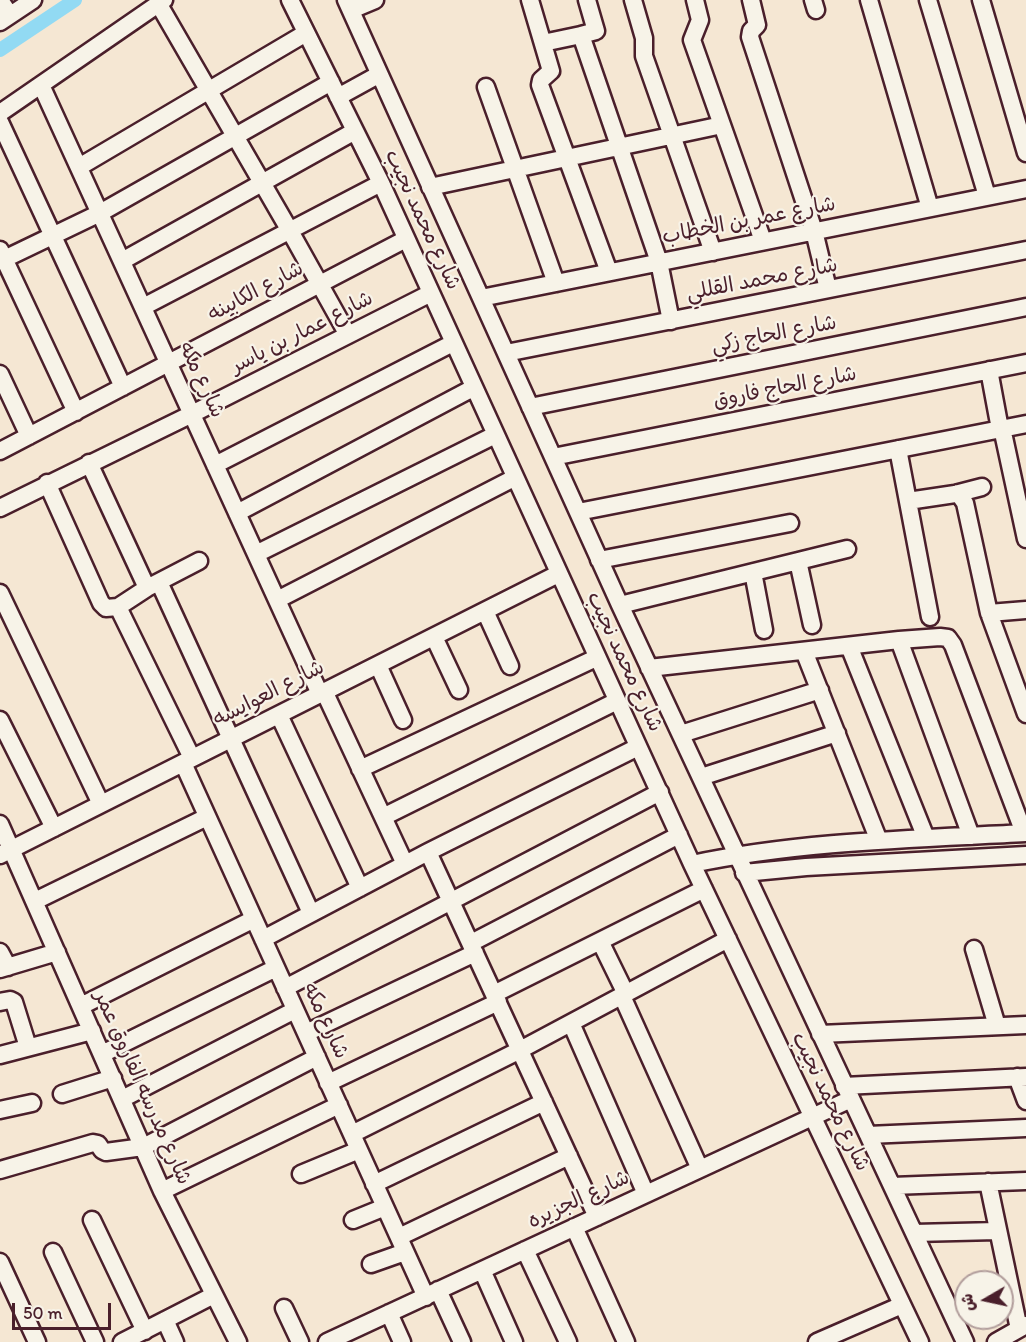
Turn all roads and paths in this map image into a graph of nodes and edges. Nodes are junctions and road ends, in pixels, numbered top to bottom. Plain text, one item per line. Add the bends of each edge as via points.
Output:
1 (0, 0) edge
2 (33, 0) edge
3 (290, 0) edge
4 (375, 0) edge
5 (530, 0) edge
6 (587, 0) edge
7 (633, 0) edge
8 (695, 0) edge
9 (751, 0) edge
10 (869, 0) edge
11 (928, 0) edge
12 (981, 0) edge
13 (161, 2) edge
14 (348, 5) edge
15 (5, 19) edge
16 (306, 33) junction
17 (582, 35) junction
18 (543, 43) junction
19 (378, 75) junction
20 (330, 82) junction
21 (41, 85) junction
22 (486, 87) dead end
23 (208, 91) junction
24 (338, 98) junction
25 (0, 113) edge
26 (0, 122) edge
27 (722, 125) junction
28 (355, 131) junction
29 (673, 136) junction
30 (235, 137) junction
31 (621, 147) junction
32 (1026, 153) edge
33 (567, 158) junction
34 (79, 167) junction
35 (515, 169) junction
36 (262, 183) junction
37 (381, 183) junction
38 (430, 187) junction
39 (1026, 189) edge
40 (987, 196) junction
41 (930, 208) junction
42 (100, 213) junction
43 (290, 231) junction
44 (814, 231) junction
45 (54, 236) junction
46 (406, 239) junction
47 (763, 241) junction
48 (1026, 250) edge
49 (712, 252) junction
50 (2, 257) edge
51 (122, 261) junction
52 (659, 262) junction
53 (609, 272) junction
54 (556, 283) junction
55 (320, 284) junction
56 (828, 289) junction
57 (431, 293) junction
58 (481, 298) junction
59 (143, 307) junction
60 (1026, 307) edge
61 (671, 321) junction
62 (348, 335) junction
63 (453, 343) junction
64 (506, 353) junction
65 (168, 363) junction
66 (1026, 363) edge
67 (989, 370) junction
68 (0, 374) edge
69 (123, 387) junction
70 (473, 388) junction
71 (530, 407) junction
72 (76, 412) junction
73 (192, 414) junction
74 (1026, 424) edge
75 (1001, 429) junction
76 (495, 435) junction
77 (29, 436) junction
78 (898, 449) junction
79 (0, 452) edge
80 (553, 458) junction
81 (89, 463) junction
82 (215, 465) junction
83 (514, 478) junction
84 (47, 483) junction
85 (982, 487) dead end
86 (958, 493) junction
87 (908, 501) junction
88 (0, 508) edge
89 (578, 512) junction
90 (237, 513) junction
91 (790, 523) dead end
92 (1026, 539) edge
93 (847, 549) dead end
94 (256, 554) junction
95 (599, 560) junction
96 (199, 561) dead end
97 (798, 561) junction
98 (753, 572) junction
99 (558, 574) junction
100 (153, 585) junction
101 (0, 593) edge
102 (277, 600) junction
103 (620, 605) junction
104 (118, 607) junction
105 (1026, 610) edge
106 (485, 611) junction
107 (989, 613) junction
108 (930, 617) dead end
109 (812, 625) dead end
110 (764, 630) dead end
111 (434, 637) junction
112 (899, 640) junction
113 (849, 646) junction
114 (804, 651) junction
115 (596, 658) junction
116 (378, 665) junction
117 (510, 666) dead end
118 (649, 668) junction
119 (459, 690) dead end
120 (820, 690) junction
121 (322, 693) junction
122 (617, 701) junction
123 (1026, 714) edge
124 (279, 715) junction
125 (0, 720) edge
126 (404, 720) dead end
127 (837, 733) junction
128 (681, 734) junction
129 (232, 738) junction
130 (638, 747) junction
131 (188, 761) junction
132 (360, 769) junction
133 (701, 777) junction
134 (660, 792) junction
135 (100, 804) junction
136 (383, 816) junction
137 (207, 817) junction
138 (0, 824) edge
139 (54, 828) junction
140 (1025, 833) edge
141 (679, 836) junction
142 (971, 836) junction
143 (926, 838) junction
144 (879, 841) junction
145 (6, 852) edge
146 (428, 852) junction
147 (736, 855) junction
148 (1026, 855) edge
149 (405, 864) junction
150 (692, 864) junction
151 (744, 873) junction
152 (360, 888) junction
153 (704, 889) junction
154 (451, 900) junction
155 (35, 901) junction
156 (311, 913) junction
157 (254, 919) junction
158 (263, 939) junction
159 (728, 939) junction
160 (600, 941) junction
161 (473, 948) junction
162 (974, 949) dead end
163 (57, 952) junction
164 (2, 963) edge
165 (276, 968) junction
166 (285, 988) junction
167 (624, 995) junction
168 (496, 998) junction
169 (0, 1002) edge
170 (81, 1006) junction
171 (295, 1010) junction
172 (571, 1023) junction
173 (1026, 1025) edge
174 (997, 1026) junction
175 (92, 1031) junction
176 (306, 1033) junction
177 (820, 1034) junction
178 (28, 1047) junction
179 (520, 1050) junction
180 (0, 1054) edge
181 (102, 1054) junction
182 (317, 1057) junction
183 (1022, 1077) edge
184 (112, 1078) junction
185 (328, 1083) junction
186 (848, 1092) junction
187 (62, 1094) dead end
188 (122, 1099) junction
189 (1026, 1101) edge
190 (544, 1102) junction
191 (32, 1103) dead end
192 (339, 1105) junction
193 (0, 1110) edge
194 (812, 1117) junction
195 (1026, 1128) edge
196 (352, 1134) junction
197 (868, 1136) junction
198 (143, 1148) junction
199 (359, 1150) junction
200 (569, 1156) junction
201 (700, 1169) junction
202 (0, 1170) edge
203 (301, 1174) dead end
204 (1026, 1181) edge
205 (988, 1182) junction
206 (374, 1184) junction
207 (892, 1186) junction
208 (162, 1191) junction
209 (646, 1194) junction
210 (385, 1207) junction
211 (597, 1217) junction
212 (92, 1220) dead end
213 (353, 1220) dead end
214 (574, 1227) junction
215 (997, 1231) junction
216 (914, 1233) junction
217 (402, 1244) junction
218 (525, 1250) junction
219 (53, 1252) dead end
220 (0, 1262) edge
221 (371, 1264) dead end
222 (482, 1270) junction
223 (5, 1285) edge
224 (432, 1294) junction
225 (214, 1295) junction
226 (902, 1305) junction
227 (285, 1308) dead end
228 (389, 1313) junction
229 (165, 1320) junction
230 (1023, 1327) edge
231 (145, 1331) junction
232 (338, 1340) edge
233 (36, 1342) edge
234 (95, 1342) edge
235 (122, 1342) edge
236 (176, 1342) edge
237 (238, 1342) edge
238 (300, 1342) edge
239 (402, 1342) edge
240 (462, 1342) edge
241 (514, 1342) edge
242 (568, 1342) edge
243 (626, 1342) edge
244 (818, 1342) edge
245 (920, 1342) edge
246 (965, 1342) edge
247 (996, 1342) edge

1 - 15 street
2 - 15 street
3 - 16 street, شارع محمد نجيب
4 - 14 street
5 - 18 street
6 - 17 street via 596,31
7 - 29 street via 644,38 644,56
8 - 27 street via 700,20 692,40
9 - 44 street via 757,25 750,37
10 - 41 street
11 - 40 street
12 - 32 street
13 - 21 street
13 - 23 street
14 - 19 street, شارع محمد نجيب
16 - 20 street, شارع محمد نجيب
16 - 23 street
17 - 18 street
17 - 31 street
18 - 33 street via 551,71 540,84
19 - 24 street
19 - 38 street, شارع محمد نجيب
20 - 24 street, شارع محمد نجيب
20 - 30 street
21 - 25 street
21 - 34 street, شارع مكه
22 - 35 street
23 - 30 street
23 - 34 street
24 - 28 street, شارع محمد نجيب
26 - 45 street
27 - 29 street
27 - 47 street
28 - 36 street
28 - 37 street, شارع محمد نجيب
29 - 31 street
29 - 49 street
30 - 36 street
30 - 42 street
31 - 33 street
31 - 52 street
33 - 35 street
33 - 53 street
34 - 42 street, شارع مكه
35 - 38 street
35 - 54 street
36 - 43 street
36 - 51 street
37 - 43 street
37 - 46 street, شارع محمد نجيب
38 - 58 street, شارع محمد نجيب
39 - 40 street, شارع عمر بن الخطاب
40 - 41 street, شارع عمر بن الخطاب
41 - 44 street, شارع عمر بن الخطاب
42 - 45 street
42 - 51 street, شارع مكه
43 - 55 street
43 - 59 street
44 - 47 street, شارع عمر بن الخطاب
44 - 56 street
45 - 50 street
45 - 69 street
46 - 55 street, شارع الكابينه
46 - 57 street, شارع محمد نجيب
47 - 49 street, شارع عمر بن الخطاب
48 - 56 street, شارع محمد القللي
49 - 52 street, شارع عمر بن الخطاب
50 - 72 street
51 - 59 street, شارع مكه
52 - 53 street, شارع عمر بن الخطاب
52 - 61 street
53 - 54 street, شارع عمر بن الخطاب
54 - 58 street, شارع عمر بن الخطاب
55 - 62 street
55 - 65 street, شارع الكابينه
56 - 61 street, شارع محمد القللي
57 - 62 street, شارع عمار بن ياسر
57 - 63 street, شارع محمد نجيب
58 - 64 street, شارع محمد نجيب
59 - 65 street, شارع مكه
60 - 71 street, شارع الحاج زكي
61 - 64 street, شارع محمد القللي
62 - 73 street, شارع عمار بن ياسر
63 - 70 street, شارع محمد نجيب
63 - 82 street
64 - 71 street, شارع محمد نجيب
65 - 69 street, شارع الكابينه
65 - 73 street, شارع مكه
66 - 67 street, شارع الحاج فاروق
67 - 75 street
67 - 80 street, شارع الحاج فاروق
68 - 77 street
69 - 72 street, شارع الكابينه
70 - 76 street, شارع محمد نجيب
70 - 90 street
71 - 80 street, شارع محمد نجيب
72 - 77 street, شارع الكابينه
73 - 81 street, شارع عمار بن ياسر
73 - 82 street, شارع مكه
74 - 75 street
75 - 78 street
75 - 92 street
76 - 83 street, شارع محمد نجيب
76 - 94 street
77 - 79 street, شارع الكابينه
78 - 87 street
78 - 89 street
80 - 89 street, شارع محمد نجيب
81 - 84 street, شارع عمار بن ياسر
81 - 100 street
82 - 90 street, شارع مكه
83 - 99 street, شارع محمد نجيب
83 - 102 street
84 - 88 street, شارع عمار بن ياسر
84 - 104 street via 101,603 106,608
85 - 86 street
86 - 87 street
86 - 107 street via 965,503
87 - 108 street
89 - 95 street, شارع محمد نجيب
90 - 94 street, شارع مكه
91 - 95 street
93 - 97 street
94 - 102 street, شارع مكه
95 - 103 street, شارع محمد نجيب
96 - 100 street
97 - 98 street
97 - 109 street
98 - 103 street
98 - 110 street
99 - 106 street, شارع العوايسه
99 - 115 street, شارع محمد نجيب
100 - 104 street
100 - 129 street
101 - 135 street
102 - 121 street, شارع مكه
103 - 118 street, شارع محمد نجيب
104 - 131 street, شارع مكه
105 - 107 street
106 - 111 street, شارع العوايسه
106 - 117 street
107 - 123 street
111 - 116 street, شارع العوايسه
111 - 119 street
112 - 113 street
112 - 140 street via 940,637 948,638 953,645
112 - 142 street
113 - 114 street
113 - 143 street
114 - 118 street
114 - 120 street
115 - 122 street, شارع محمد نجيب
115 - 132 street
116 - 121 street, شارع العوايسه
116 - 126 street
118 - 128 street, شارع محمد نجيب
120 - 127 street
120 - 128 street
121 - 124 street, شارع العوايسه
121 - 132 street, شارع مكه
122 - 130 street, شارع محمد نجيب
122 - 136 street
124 - 129 street, شارع العوايسه
124 - 152 street
125 - 139 street
127 - 133 street
127 - 144 street
128 - 133 street, شارع محمد نجيب
129 - 131 street, شارع العوايسه
129 - 156 street
130 - 134 street, شارع محمد نجيب
130 - 146 street
131 - 135 street, شارع العوايسه
131 - 137 street, شارع مكه
132 - 136 street, شارع مكه
133 - 147 street, شارع محمد نجيب
134 - 141 street, شارع محمد نجيب
134 - 154 street
135 - 139 street, شارع العوايسه
136 - 149 street, شارع مكه
137 - 155 street
137 - 157 street, شارع مكه
138 - 145 street, شارع مدرسه الفاروق عمر
139 - 145 street, شارع العوايسه
140 - 142 street
141 - 150 street, شارع محمد نجيب
141 - 161 street
142 - 143 street
143 - 144 street
144 - 147 street
145 - 155 street, شارع مدرسه الفاروق عمر
146 - 149 street
146 - 154 street
147 - 150 street
147 - 151 street, شارع محمد نجيب
148 - 151 street
149 - 152 street
150 - 153 street, شارع محمد نجيب
151 - 177 street, شارع محمد نجيب
152 - 156 street
153 - 159 street, شارع محمد نجيب
153 - 160 street
154 - 161 street
154 - 166 street
155 - 163 street, شارع مدرسه الفاروق عمر
156 - 158 street
157 - 158 street, شارع مكه
157 - 170 street
158 - 165 street, شارع مكه
159 - 167 street
159 - 194 street, شارع محمد نجيب
160 - 167 street
160 - 168 street
161 - 168 street
161 - 176 street
162 - 174 street
163 - 164 street
163 - 170 street, شارع مدرسه الفاروق عمر
165 - 166 street, شارع مكه
165 - 181 street
166 - 171 street, شارع مكه
167 - 172 street
167 - 201 street
168 - 179 street
168 - 185 street
169 - 178 street via 14,1002
170 - 175 street, شارع مدرسه الفاروق عمر
171 - 176 street, شارع مكه
171 - 188 street
172 - 179 street
172 - 209 street
173 - 174 street
174 - 177 street
175 - 178 street
175 - 181 street, شارع مدرسه الفاروق عمر
176 - 182 street, شارع مكه
177 - 186 street, شارع محمد نجيب
178 - 180 street
179 - 190 street
179 - 196 street
181 - 184 street, شارع مدرسه الفاروق عمر
182 - 185 street, شارع مكه
182 - 198 street
183 - 186 street
183 - 189 street
184 - 187 street
184 - 188 street, شارع مدرسه الفاروق عمر
185 - 192 street, شارع مكه
186 - 194 street, شارع الجزيره
186 - 197 street, شارع محمد نجيب
188 - 198 street, شارع مدرسه الفاروق عمر
190 - 200 street
190 - 206 street
191 - 193 street
192 - 196 street, شارع مكه
192 - 208 street
194 - 201 street, شارع الجزيره
194 - 226 street, شارع محمد نجيب
195 - 197 street
196 - 199 street, شارع مكه
197 - 207 street, شارع محمد نجيب
198 - 202 street via 106,1152 93,1143
198 - 208 street, شارع مدرسه الفاروق عمر
199 - 203 street
199 - 206 street, شارع مكه
200 - 211 street
200 - 217 street
201 - 209 street, شارع الجزيره
204 - 205 street
205 - 207 street
205 - 215 street
206 - 210 street, شارع مكه
207 - 216 street, شارع محمد نجيب
208 - 225 street, شارع مدرسه الفاروق عمر
209 - 211 street, شارع الجزيره
210 - 213 street
210 - 217 street, شارع مكه
211 - 214 street, شارع الجزيره
212 - 231 street
214 - 218 street, شارع الجزيره
214 - 243 street
215 - 216 street
215 - 230 street
216 - 246 street, شارع محمد نجيب
217 - 221 street
217 - 224 street, شارع مكه
218 - 222 street, شارع الجزيره
218 - 242 street
219 - 234 street
220 - 223 street
222 - 224 street, شارع الجزيره
222 - 241 street
223 - 233 street
224 - 228 street, شارع الجزيره
224 - 240 street, شارع مكه
225 - 229 street
225 - 237 street, شارع مدرسه الفاروق عمر
226 - 244 street
226 - 245 street, شارع محمد نجيب
227 - 238 street
228 - 232 street, شارع الجزيره
228 - 239 street
229 - 231 street
229 - 236 street
230 - 247 street
231 - 235 street

